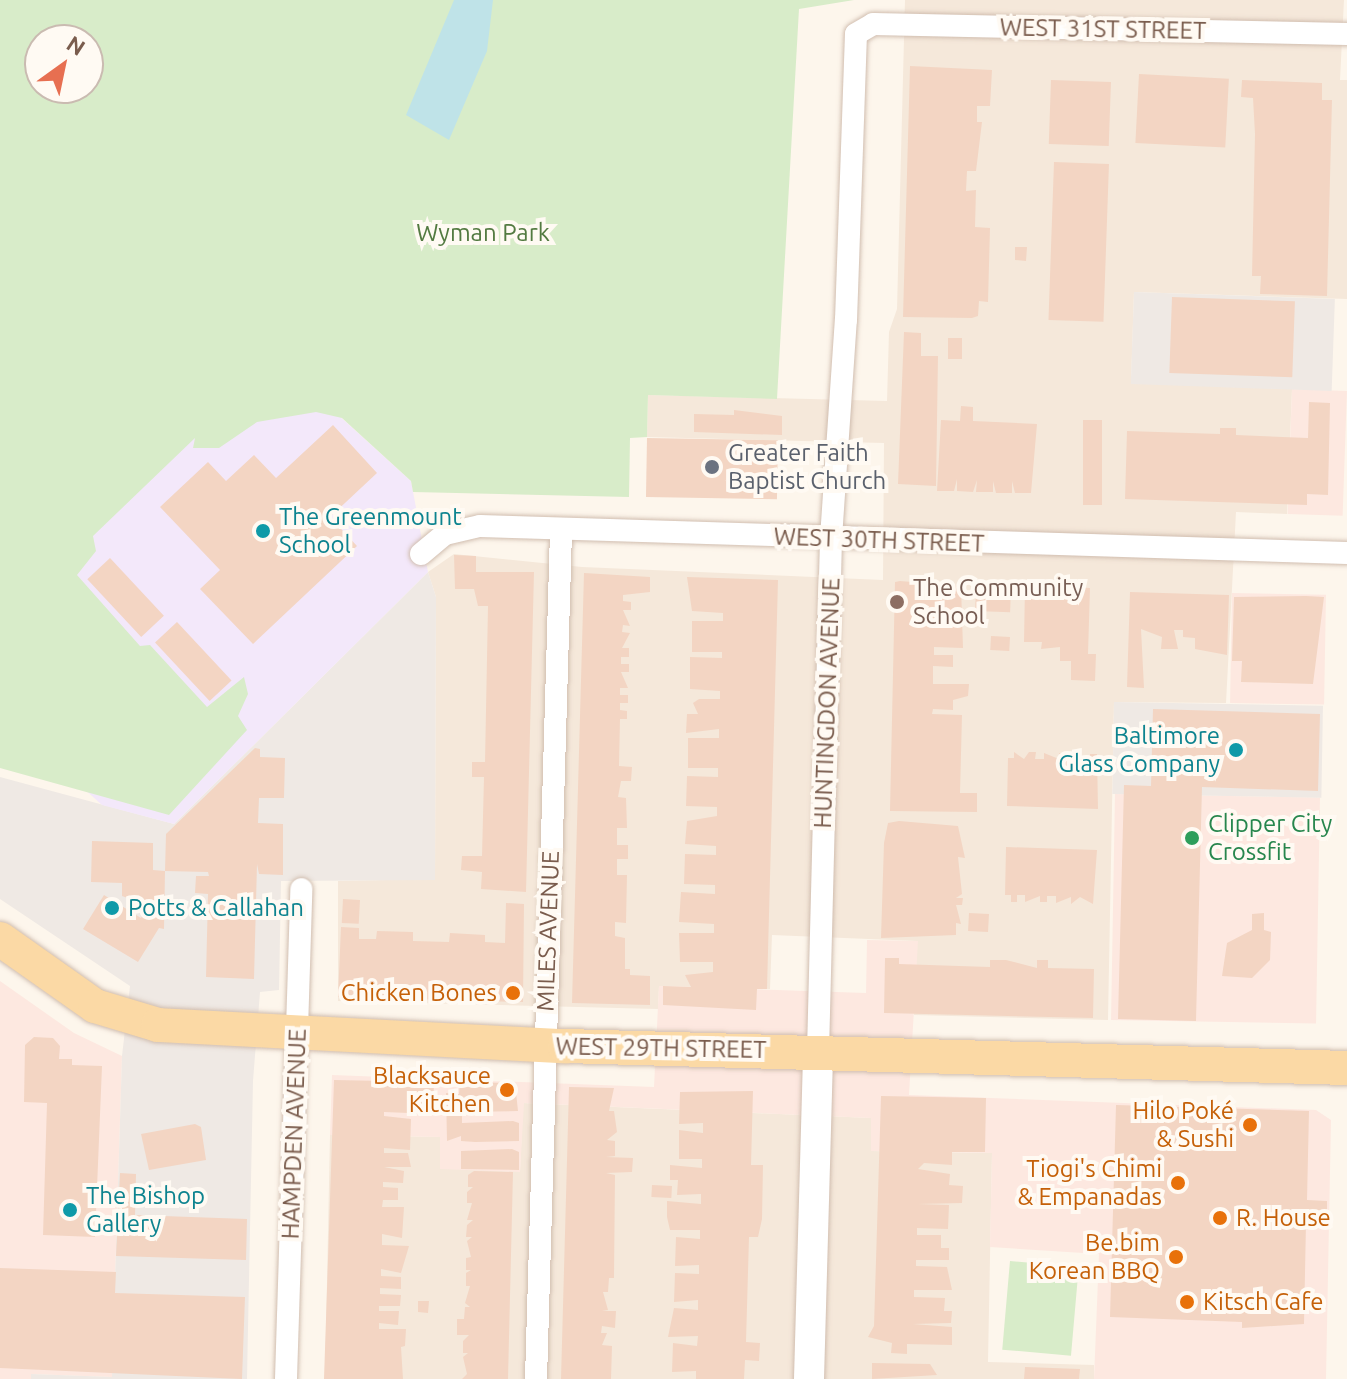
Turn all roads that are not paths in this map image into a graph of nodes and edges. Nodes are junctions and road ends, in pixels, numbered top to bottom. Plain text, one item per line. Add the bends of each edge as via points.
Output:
1 (859, 28) joint
2 (1347, 34) edge
3 (561, 530) junction
4 (831, 538) junction
5 (1347, 553) edge
6 (421, 554) dead end
7 (301, 889) dead end
8 (0, 939) edge
9 (297, 1033) junction
10 (546, 1045) junction
11 (818, 1052) junction
12 (1347, 1068) edge
13 (286, 1379) edge
14 (536, 1379) edge
15 (809, 1379) edge

1 - 2 street, WEST 31ST STREET via 873,24
1 - 4 street, HUNTINGDON AVENUE via 854,41 846,334
3 - 4 street, WEST 30TH STREET
3 - 6 street, WEST 30TH STREET via 460,527
3 - 10 street, MILES AVENUE
4 - 5 street, WEST 30TH STREET
4 - 11 street, HUNTINGDON AVENUE
7 - 9 street, HAMPDEN AVENUE
8 - 9 main road, WEST 29TH STREET via 69,990 126,1018 158,1025
9 - 10 main road, WEST 29TH STREET
9 - 13 street, HAMPDEN AVENUE
10 - 11 main road, WEST 29TH STREET
10 - 14 street, MILES AVENUE
11 - 12 main road, WEST 29TH STREET
11 - 15 main road, HUNTINGDON AVENUE

